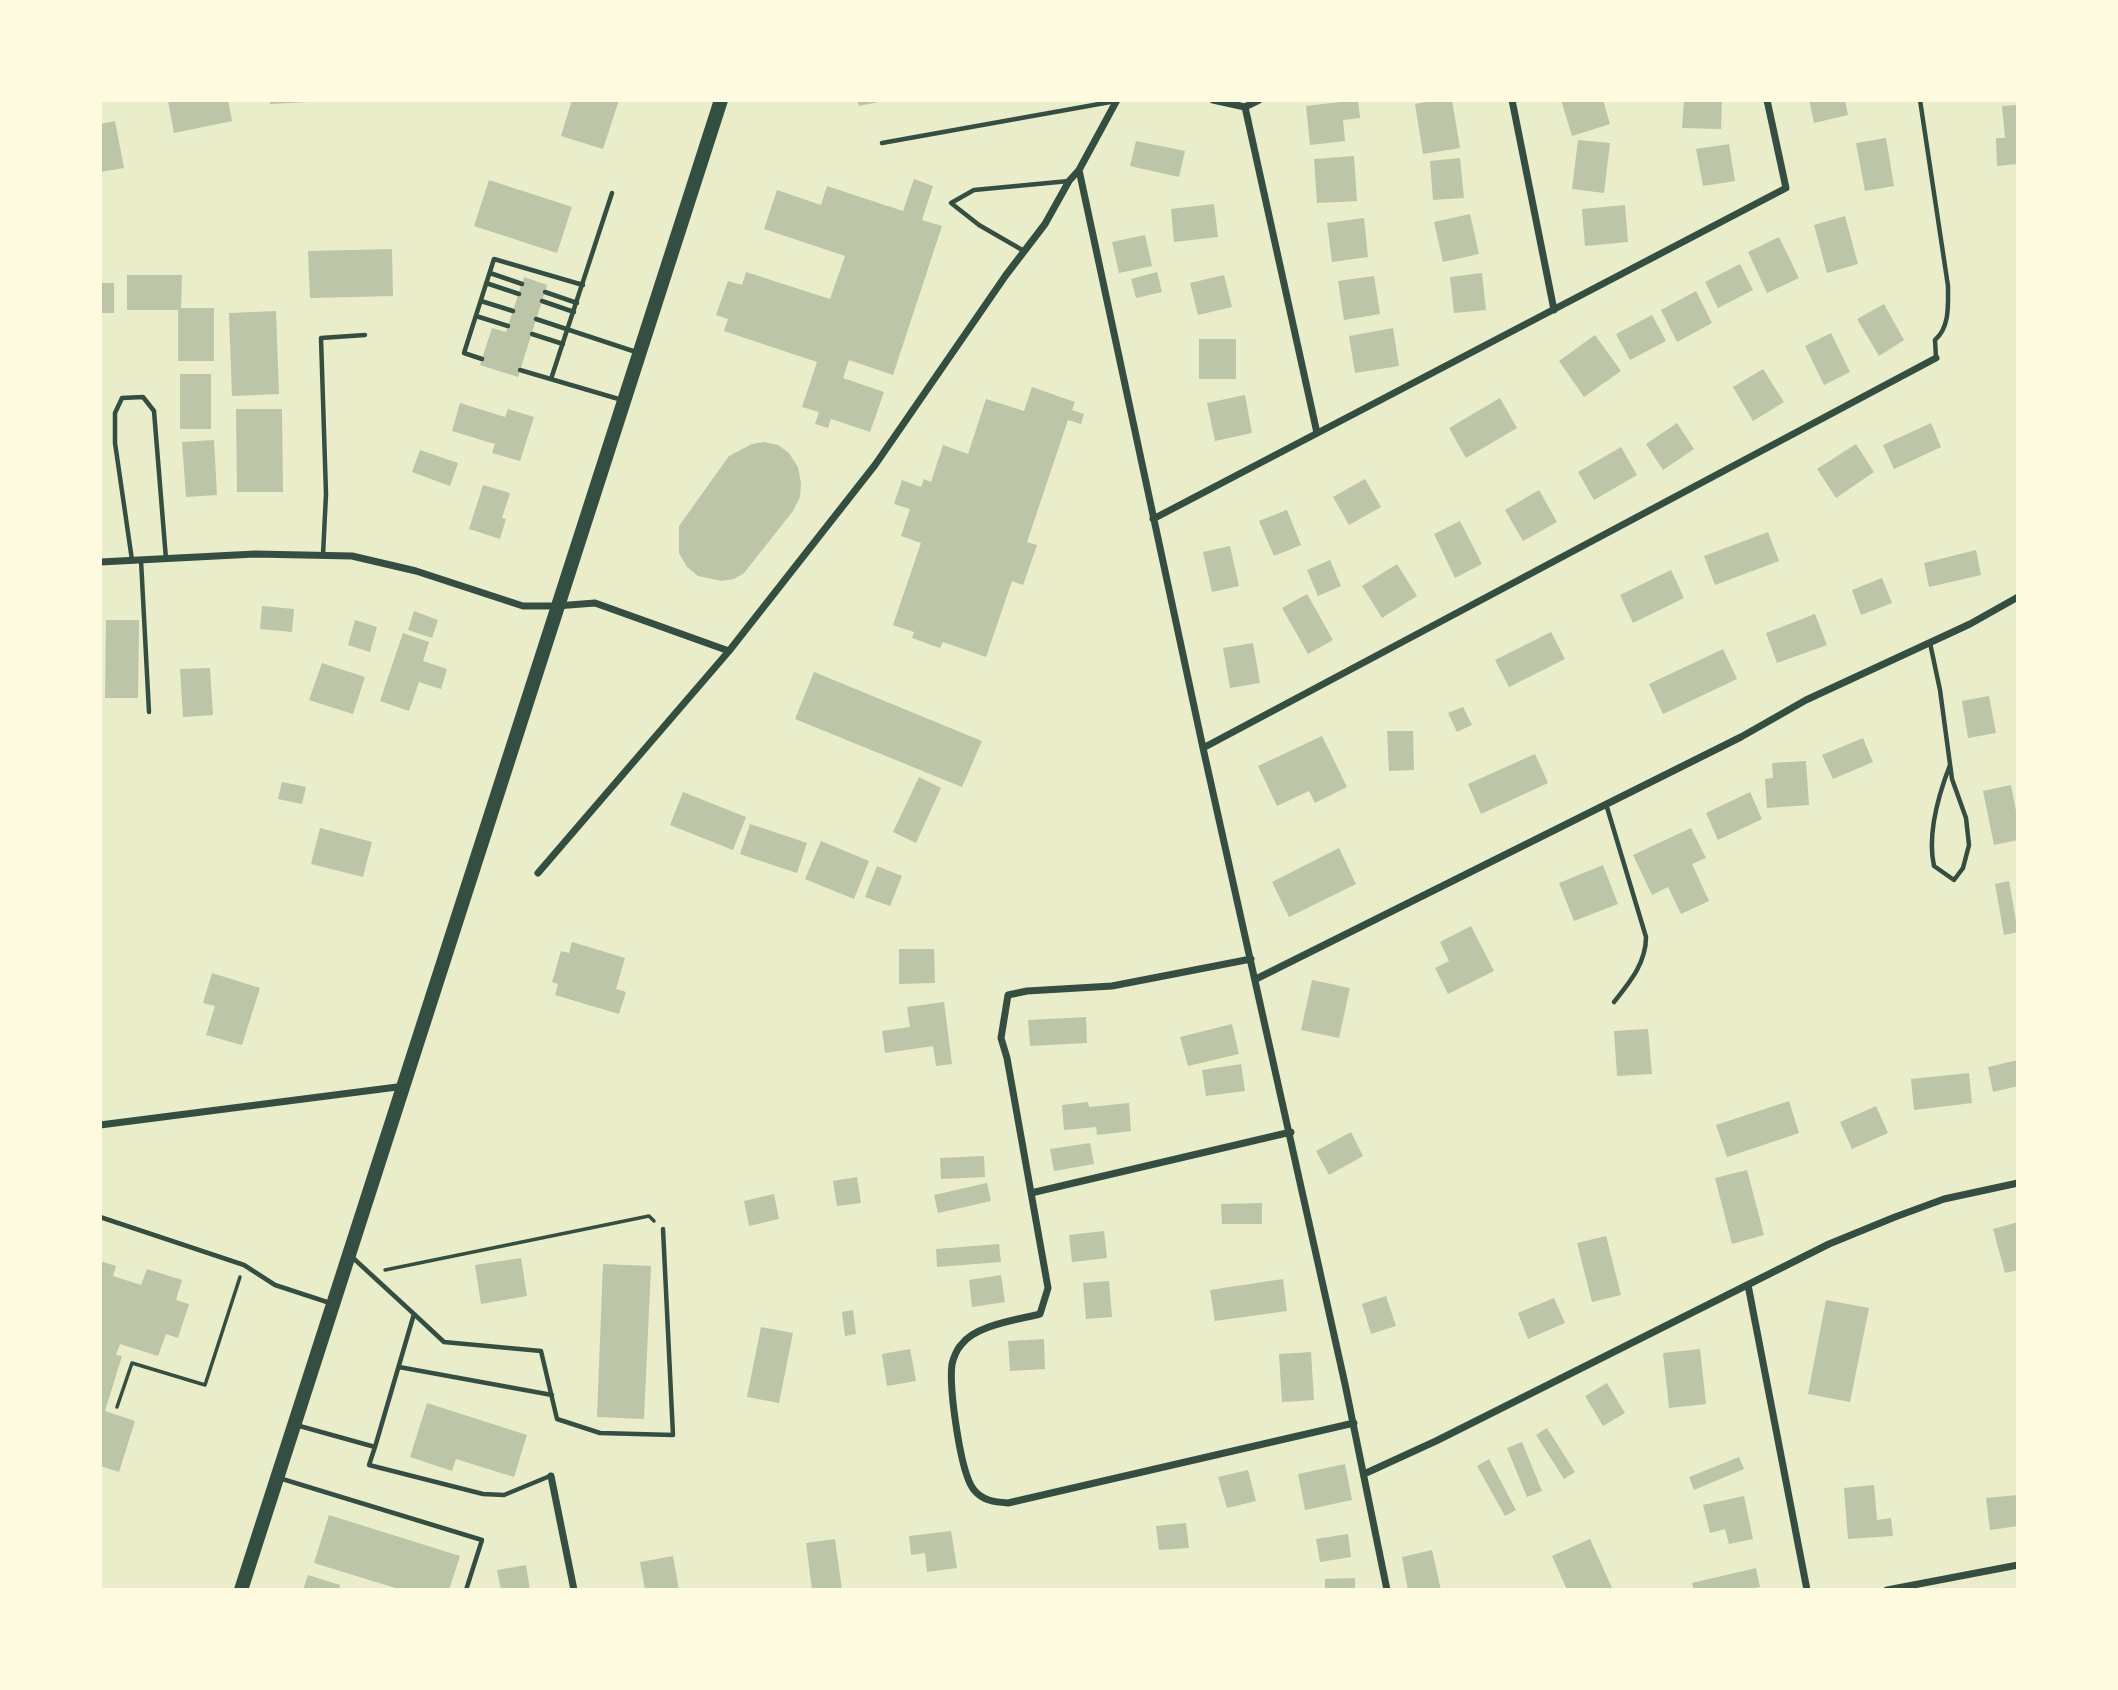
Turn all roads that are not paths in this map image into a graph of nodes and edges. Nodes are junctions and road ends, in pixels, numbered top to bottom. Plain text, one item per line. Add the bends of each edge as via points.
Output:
1 (721, 100) edge
2 (1117, 100) edge
3 (1213, 100) edge
4 (1259, 100) edge
5 (1512, 100) edge
6 (1768, 100) edge
7 (1920, 100) edge
8 (1245, 107) junction
9 (882, 144) dead end
10 (1079, 170) junction
11 (1069, 181) junction
12 (612, 193) dead end
13 (1025, 251) junction
14 (489, 273) junction
15 (486, 283) junction
16 (522, 284) dead end
17 (583, 285) junction
18 (545, 292) dead end
19 (519, 293) dead end
20 (481, 301) junction
21 (542, 301) dead end
22 (577, 303) junction
23 (1554, 310) junction
24 (513, 311) dead end
25 (574, 312) junction
26 (476, 316) junction
27 (536, 319) dead end
28 (508, 326) dead end
29 (569, 330) junction
30 (532, 334) dead end
31 (365, 335) dead end
32 (563, 344) junction
33 (639, 353) junction
34 (1936, 358) joint
35 (482, 359) dead end
36 (520, 370) dead end
37 (551, 379) junction
38 (623, 401) junction
39 (1317, 433) junction
40 (1153, 519) junction
41 (323, 556) junction
42 (166, 559) junction
43 (141, 560) junction
44 (132, 561) junction
45 (100, 562) edge
46 (2018, 597) edge
47 (556, 606) junction
48 (1930, 643) junction
49 (729, 651) junction
50 (149, 712) dead end
51 (1203, 748) junction
52 (1950, 765) junction
53 (1606, 804) junction
54 (538, 873) dead end
55 (1251, 959) junction
56 (1256, 979) junction
57 (1614, 1002) dead end
58 (405, 1086) junction
59 (100, 1125) edge
60 (1290, 1132) junction
61 (2018, 1183) edge
62 (1031, 1193) junction
63 (100, 1217) edge
64 (663, 1229) road end
65 (350, 1256) junction
66 (1748, 1285) junction
67 (334, 1304) junction
68 (414, 1314) junction
69 (399, 1367) junction
70 (552, 1395) junction
71 (1354, 1423) junction
72 (295, 1425) junction
73 (375, 1447) junction
74 (1364, 1474) junction
75 (551, 1476) joint
76 (278, 1477) junction
77 (2018, 1565) edge
78 (241, 1590) edge
79 (466, 1590) edge
80 (575, 1590) edge
81 (1387, 1590) edge
82 (1807, 1590) edge
83 (1887, 1590) edge

1 - 33 main road
2 - 9 lane
2 - 10 street
3 - 8 street
4 - 8 street
5 - 23 street
6 - 23 street via 1786,188
7 - 34 lane via 1948,286 1948,312 1935,340
8 - 39 street
10 - 11 street
10 - 40 street
11 - 13 street
11 - 13 lane via 974,190 951,203
12 - 17 lane
13 - 49 street via 874,465
14 - 15 lane
14 - 16 lane
14 - 17 lane via 494,259
15 - 19 lane
15 - 20 lane
17 - 22 lane
18 - 22 lane
20 - 24 lane
20 - 26 lane
21 - 25 lane
22 - 25 lane
23 - 39 street
25 - 29 lane
26 - 28 lane
26 - 35 lane via 464,353
27 - 29 lane
29 - 32 lane
29 - 33 lane
30 - 32 lane
31 - 41 lane via 321,338 326,494
32 - 37 lane
33 - 38 main road
34 - 51 street
36 - 37 lane
37 - 38 lane
38 - 47 main road
39 - 40 street
40 - 51 street
41 - 42 street
41 - 47 street via 352,556 416,571 523,606
42 - 43 street
42 - 44 lane via 154,411 143,397 122,398 115,413 115,443
43 - 44 street
43 - 50 lane
44 - 45 street
46 - 48 street
47 - 49 street via 595,603
47 - 58 main road
48 - 52 lane
48 - 53 street via 1807,700
49 - 54 street
51 - 55 street
52 - 52 lane via 1969,845 1963,868 1954,880 1934,866 1930,848
53 - 56 street
53 - 57 lane via 1646,937 1640,966
55 - 56 street
55 - 62 street via 1112,986 1008,995 1001,1038
56 - 60 street
58 - 59 street
58 - 65 main road
60 - 62 street
60 - 71 street
61 - 66 street via 1944,1199 1895,1216
62 - 71 street via 1048,1288 1040,1314 975,1332 960,1345 952,1362 963,1465 973,1489 989,1501 1008,1503
63 - 67 lane via 244,1265 275,1286
64 - 70 lane via 673,1435 600,1433 568,1423 557,1419
65 - 67 main road
65 - 68 lane
66 - 74 street
66 - 82 street
67 - 72 main road
68 - 69 lane
68 - 70 lane via 444,1342 541,1351
69 - 70 lane
69 - 73 lane
71 - 74 street
72 - 73 lane
72 - 76 main road
73 - 75 lane via 369,1465 483,1494 504,1495
74 - 81 street
75 - 80 street
76 - 78 main road
76 - 79 lane via 482,1540
77 - 83 street

